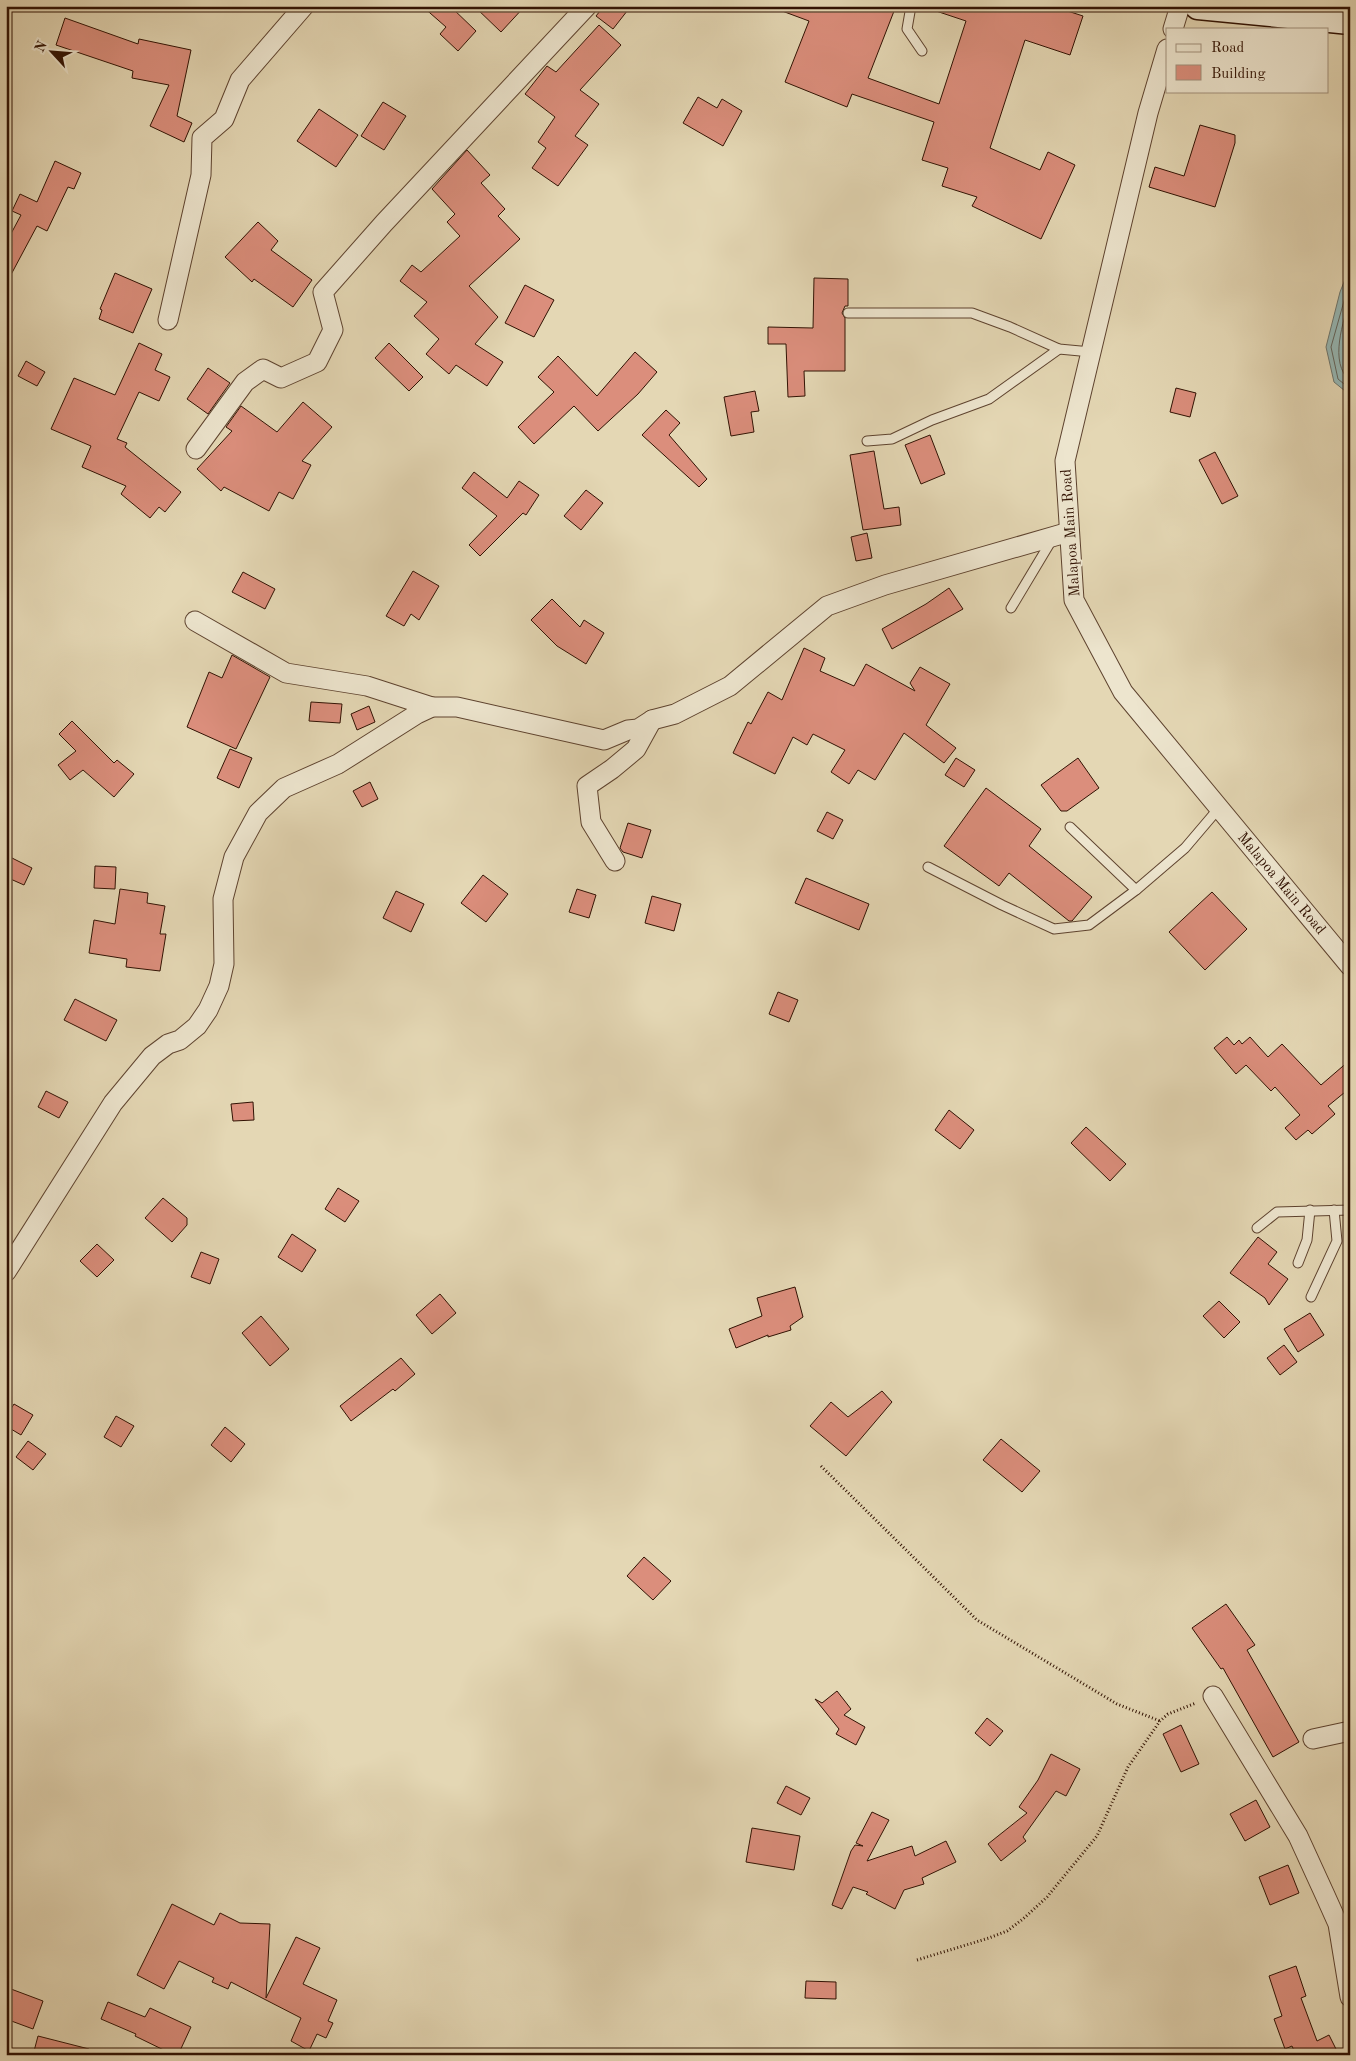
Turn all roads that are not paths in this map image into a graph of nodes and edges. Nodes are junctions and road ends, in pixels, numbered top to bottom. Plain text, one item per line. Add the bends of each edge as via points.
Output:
1 (304, 6) edge
2 (586, 6) edge
3 (911, 6) edge
4 (1180, 6) edge
5 (1198, 6) edge
6 (1350, 21) edge
7 (1173, 28) edge
8 (922, 50) dead end
9 (1166, 52) edge
10 (848, 313) dead end
11 (168, 320) dead end
12 (1060, 349) junction
13 (1091, 352) junction
14 (867, 441) dead end
15 (196, 449) dead end
16 (1062, 534) junction
17 (1010, 608) dead end
18 (195, 621) dead end
19 (432, 707) junction
20 (652, 720) junction
21 (1219, 808) junction
22 (1070, 827) dead end
23 (615, 861) dead end
24 (928, 867) dead end
25 (1136, 890) junction
26 (1350, 966) edge
27 (1310, 1210) junction
28 (1334, 1210) junction
29 (1350, 1210) edge
30 (1257, 1228) dead end
31 (1298, 1263) dead end
32 (6, 1272) edge
33 (1312, 1297) dead end
34 (1213, 1696) road end
35 (1350, 1731) edge
36 (1314, 1739) dead end
37 (1350, 1997) edge

1 - 11 street via 240,80 224,119 202,138 201,175
2 - 15 street via 323,292 333,330 317,362 280,378 263,369 245,382
3 - 8 lane via 907,29
4 - 7 street
5 - 6 main road
9 - 13 street, Malapoa Main Road via 1148,113
10 - 12 lane via 972,313
12 - 13 lane
12 - 14 lane via 989,399 932,420 892,440
13 - 16 street, Malapoa Main Road via 1065,461
16 - 17 lane
16 - 20 street via 885,584 827,606 730,686 675,714
16 - 21 street, Malapoa Main Road via 1074,600 1123,692
18 - 19 street via 286,673 367,686
19 - 20 street via 457,707 604,740 638,729
19 - 32 street via 338,764 284,788 258,813 234,857 227,880 224,964 219,986 208,1010 197,1026 180,1040 152,1056 113,1103
20 - 23 street via 636,749 587,786 591,822
21 - 25 lane via 1185,848
21 - 26 street, Malapoa Main Road
22 - 25 lane
24 - 25 lane via 1054,928 1089,925
27 - 28 lane
27 - 30 lane via 1277,1212
27 - 31 lane via 1307,1240
28 - 29 lane
28 - 33 lane via 1337,1241
34 - 37 street via 1294,1828 1322,1886 1338,1924
35 - 36 street

